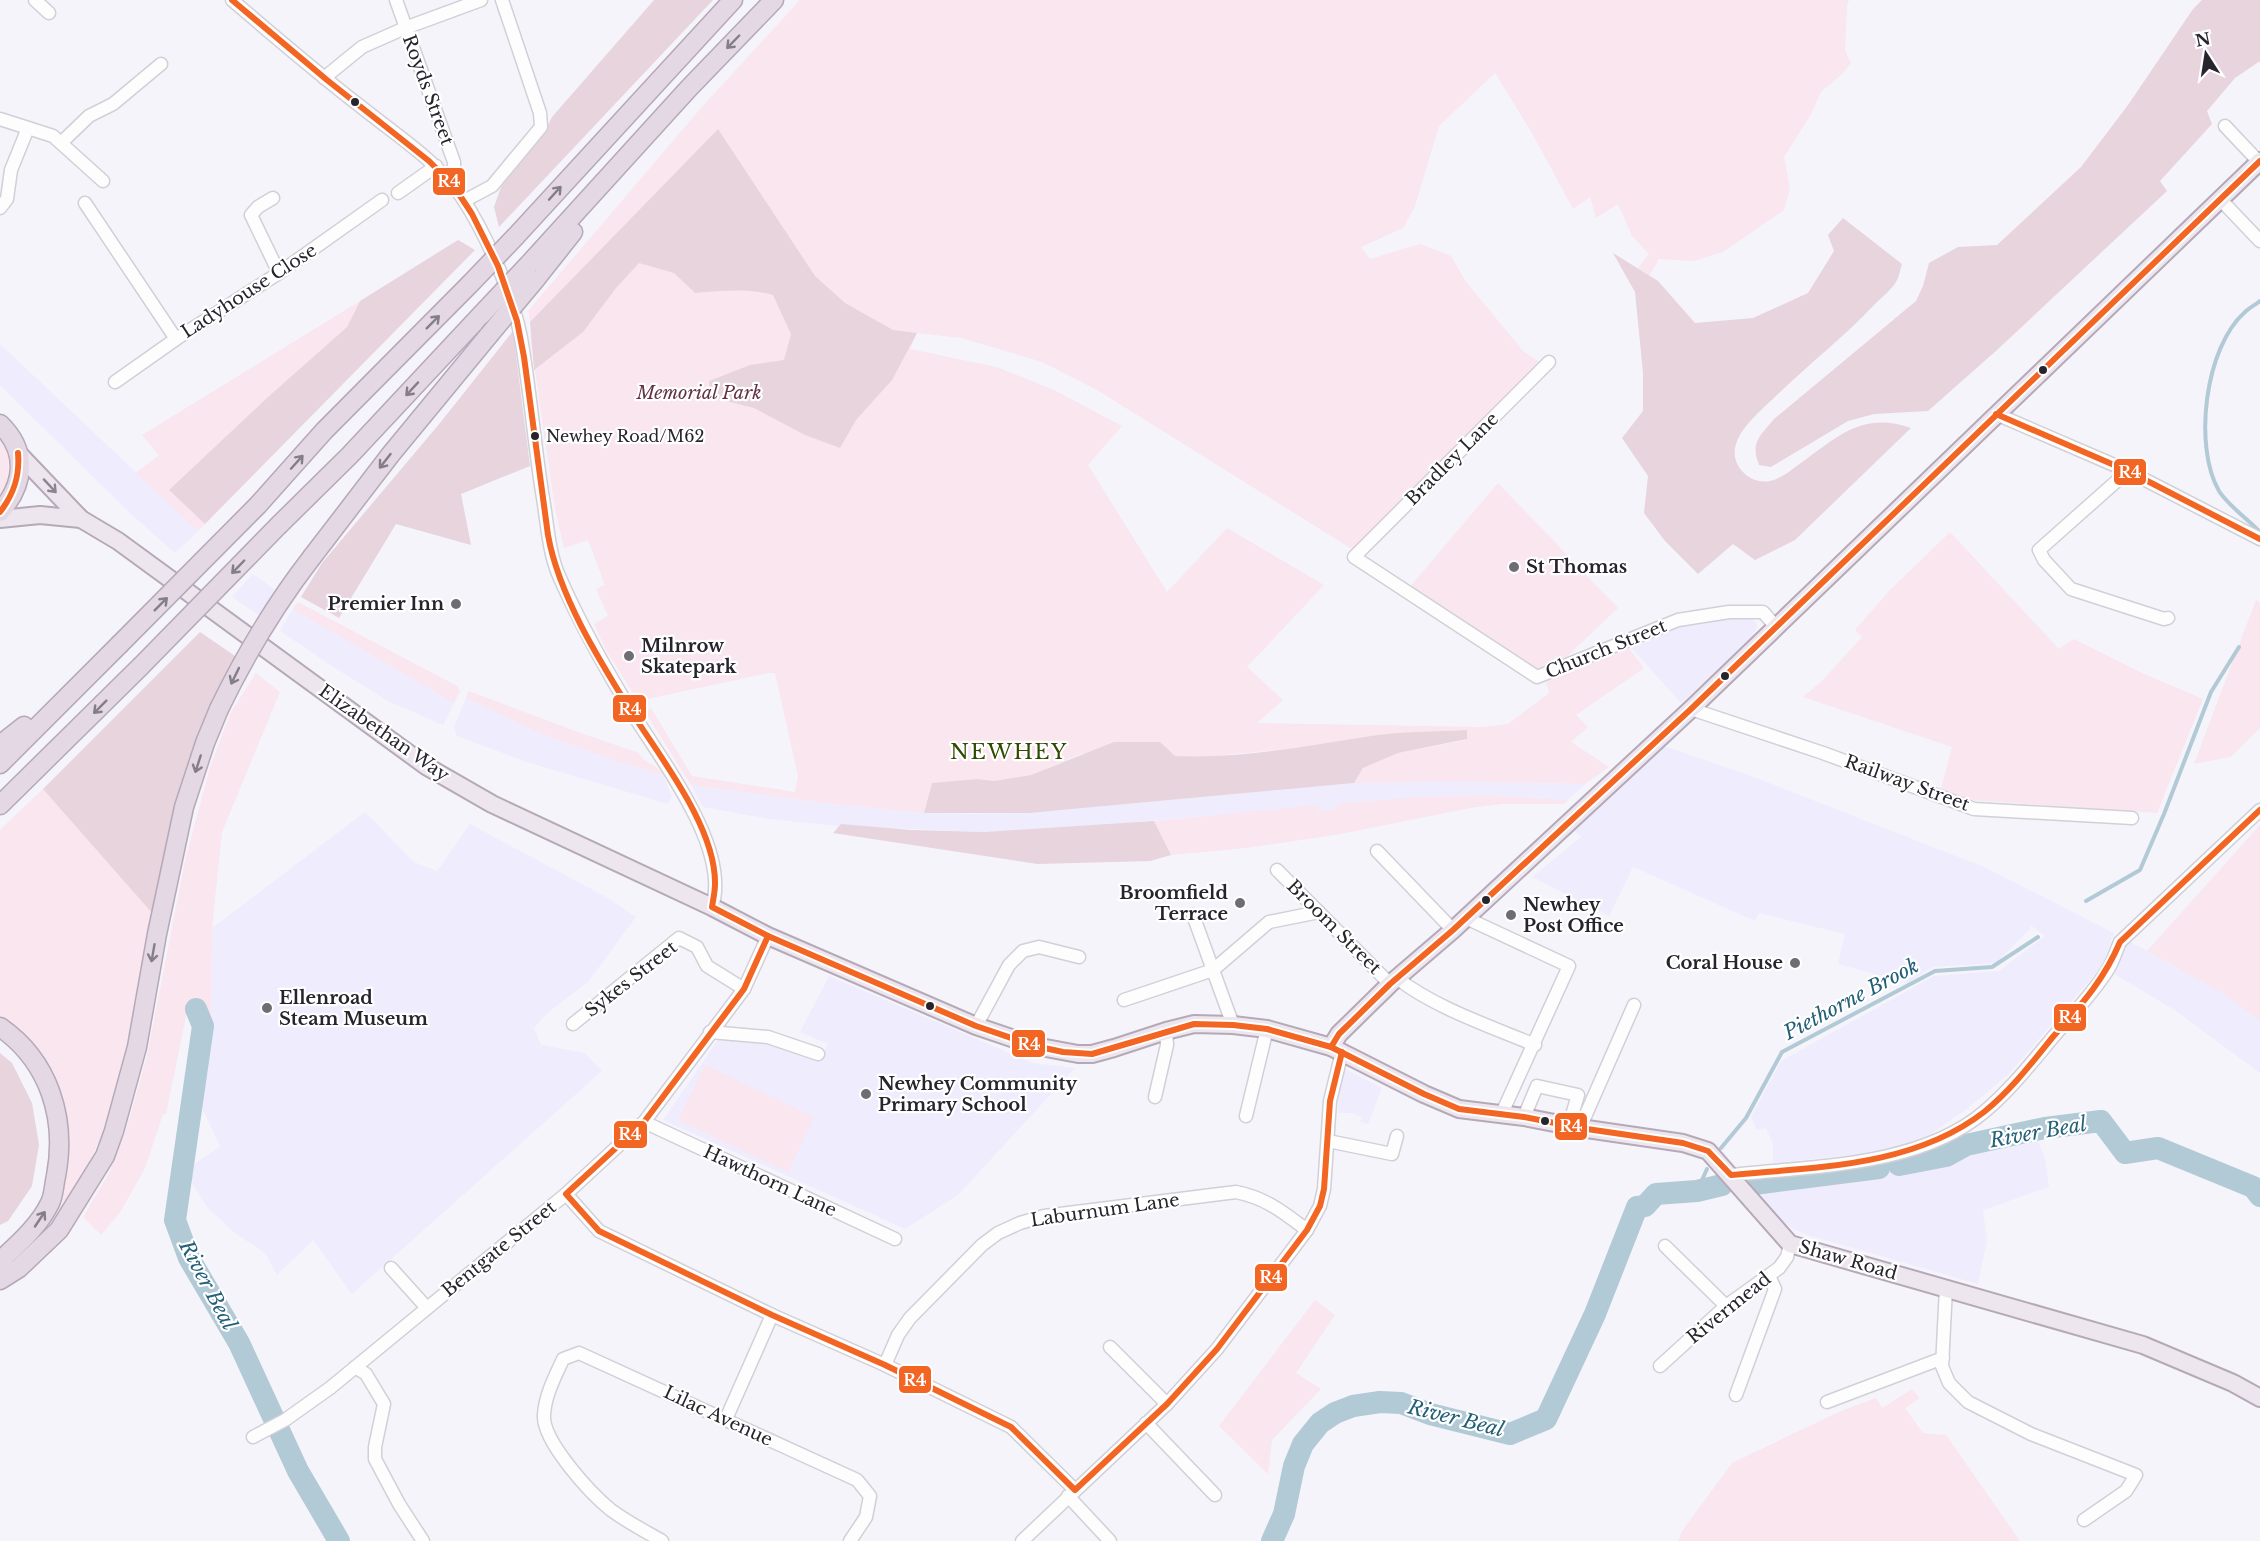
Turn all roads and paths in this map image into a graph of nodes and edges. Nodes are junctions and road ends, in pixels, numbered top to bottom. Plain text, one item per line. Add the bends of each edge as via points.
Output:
1 (35, 0) edge
2 (232, 0) edge
3 (396, 0) edge
4 (481, 0) edge
5 (502, 0) edge
6 (733, 0) edge
7 (774, 0) edge
8 (49, 13) dead end
9 (405, 28) junction
10 (161, 64) dead end
11 (324, 78) junction
12 (0, 120) edge
13 (2225, 126) dead end
14 (28, 128) junction
15 (61, 143) junction
16 (2259, 161) edge
17 (436, 166) junction
18 (449, 180) junction
19 (103, 181) dead end
20 (398, 193) dead end
21 (273, 198) dead end
22 (2220, 199) junction
23 (382, 200) dead end
24 (464, 201) junction
25 (85, 203) dead end
26 (0, 208) edge
27 (2260, 242) edge
28 (532, 272) junction
29 (279, 273) junction
30 (176, 339) junction
31 (1550, 362) dead end
32 (115, 382) dead end
33 (1996, 414) junction
34 (0, 424) edge
35 (18, 453) junction
36 (2128, 471) junction
37 (0, 512) edge
38 (0, 519) edge
39 (81, 519) junction
40 (2260, 539) edge
41 (1354, 556) joint
42 (2168, 618) dead end
43 (1777, 628) junction
44 (100, 666) junction
45 (1691, 709) junction
46 (0, 745) edge
47 (0, 764) edge
48 (0, 805) edge
49 (2260, 810) edge
50 (2132, 818) dead end
51 (1377, 851) dead end
52 (1277, 870) dead end
53 (712, 907) junction
54 (1319, 912) junction
55 (1193, 915) dead end
56 (1466, 918) junction
57 (1453, 930) junction
58 (768, 936) junction
59 (1079, 957) dead end
60 (1213, 970) junction
61 (1394, 981) junction
62 (744, 989) junction
63 (1124, 1000) dead end
64 (1634, 1005) dead end
65 (573, 1024) dead end
66 (1233, 1025) junction
67 (976, 1026) junction
68 (0, 1027) edge
69 (1267, 1029) junction
70 (1166, 1030) junction
71 (711, 1032) junction
72 (1535, 1045) junction
73 (1336, 1050) junction
74 (818, 1054) dead end
75 (1155, 1097) dead end
76 (1502, 1113) junction
77 (1245, 1116) dead end
78 (1524, 1117) junction
79 (644, 1122) junction
80 (1575, 1126) junction
81 (1397, 1136) dead end
82 (1328, 1141) junction
83 (1731, 1175) junction
84 (566, 1194) junction
85 (1307, 1230) junction
86 (895, 1239) dead end
87 (1790, 1244) junction
88 (1665, 1246) dead end
89 (0, 1262) edge
90 (391, 1268) dead end
91 (1768, 1276) junction
92 (0, 1280) edge
93 (1946, 1288) junction
94 (1726, 1306) junction
95 (427, 1308) junction
96 (772, 1315) junction
97 (1110, 1347) dead end
98 (1943, 1358) junction
99 (885, 1365) junction
100 (1660, 1366) dead end
101 (355, 1367) junction
102 (1736, 1395) dead end
103 (2260, 1398) edge
104 (1827, 1402) dead end
105 (1167, 1404) junction
106 (726, 1419) junction
107 (1146, 1423) junction
108 (253, 1437) dead end
109 (1072, 1493) junction
110 (1215, 1495) dead end
111 (2084, 1520) dead end
112 (423, 1541) edge
113 (662, 1541) edge
114 (850, 1541) edge
115 (1022, 1541) edge
116 (1110, 1541) edge

1 - 8 street
2 - 11 street
3 - 9 street, Royds Street
4 - 9 street
5 - 24 street via 540,113 541,127 492,186
44 -> 6 highway, bridge via 516,236
7 -> 28 highway via 689,88
9 - 11 street via 362,47
9 - 18 street, Royds Street via 454,162
10 - 15 street via 113,104 89,116
11 - 17 street
12 - 14 street
13 - 16 street
14 - 15 street via 53,135
14 - 26 street via 11,170 7,199
15 - 19 street
16 - 22 main road
17 - 18 street
17 - 20 street
18 - 24 street
21 - 29 street via 251,215
22 - 27 street
22 - 33 main road
23 - 29 street, Ladyhouse Close
24 - 53 street via 486,242 518,325 558,574 592,644 672,774 705,837 717,885
25 - 30 street
28 -> 48 highway, bridge via 480,315 350,455
28 -> 92 highway, bridge via 489,335 288,588 244,656 205,743 184,807 137,1047 105,1156 59,1230 19,1268
29 - 30 street, Ladyhouse Close
30 - 32 street, Ladyhouse Close
31 - 41 street, Bradley Lane
33 - 36 street
33 - 43 main road
34 - 35 highway
35 - 37 highway via 18,485
35 -> 39 main road, Elizabethan Way
36 - 40 street
36 - 42 street via 2039,550 2071,590
38 - 39 main road, Elizabethan Way via 40,515
39 - 53 main road, Elizabethan Way via 426,766 492,804
41 - 43 street, Church Street via 1537,677 1678,620 1729,612 1762,612
43 - 45 main road
44 - 46 highway
44 - 47 highway
45 - 50 street, Railway Street via 1974,809
45 - 56 main road
49 - 83 street via 2120,942 2108,970 2014,1083 1983,1113 1950,1134 1881,1158
51 - 57 street
52 - 54 street, Broom Street
53 - 58 main road, Elizabethan Way
54 - 60 street via 1269,922
54 - 61 street, Broom Street
55 - 60 street
56 - 57 main road
56 - 72 street via 1569,966
57 - 61 main road
58 - 62 street, Bentgate Street
58 - 67 main road, Elizabethan Way
59 - 67 street via 1039,947 1023,951 1010,965
60 - 63 street
60 - 66 street
61 - 72 street, Broom Street
61 - 73 main road via 1339,1034
62 - 65 street, Sykes Street via 707,966 697,947 679,938
62 - 71 street, Bentgate Street
64 - 80 street
66 - 69 main road, Shaw Road
66 - 70 main road, Shaw Road via 1194,1024
67 - 70 main road, Shaw Road via 1035,1046 1078,1054 1092,1054
89 -> 68 highway via 33,1228 51,1202 60,1141 53,1097 44,1077 24,1048
69 - 73 main road, Shaw Road
69 - 77 street
70 - 75 street via 1167,1045
71 - 74 street via 768,1037
71 - 79 street, Bentgate Street
72 - 76 street
73 - 76 main road, Shaw Road via 1459,1108
73 - 82 street
76 - 78 main road, Shaw Road
78 - 80 main road, Shaw Road
78 - 80 street via 1537,1086 1578,1095
79 - 84 street, Bentgate Street
79 - 86 street, Hawthorn Lane
80 - 83 main road, Shaw Road via 1683,1143 1708,1151
81 - 82 street via 1392,1154
82 - 85 street via 1322,1198
83 - 87 main road, Shaw Road
84 - 95 street, Bentgate Street
84 - 96 street via 598,1231
85 - 99 street, Laburnum Lane via 1278,1208 1255,1196 1236,1192 1077,1211 1020,1222 982,1245 910,1318
85 - 105 street via 1217,1349
87 - 91 street, Rivermead via 1787,1257
87 - 93 main road, Shaw Road
88 - 94 street
90 - 95 street
91 - 94 street, Rivermead
91 - 102 street via 1775,1289
93 - 98 street
93 - 103 main road, Shaw Road via 2143,1345
94 - 100 street, Rivermead
95 - 101 street, Bentgate Street
96 - 99 street
96 - 106 street
97 - 105 street
98 - 104 street
98 - 111 street via 1949,1383 1968,1402 2031,1434 2136,1475 2126,1491
99 - 109 street via 1011,1427
101 - 108 street, Bentgate Street via 285,1420
101 - 112 street via 366,1374 384,1404 375,1459
105 - 107 street
106 - 113 street, Lilac Avenue via 579,1353 563,1359 546,1397 543,1417 553,1443 587,1487 611,1510
106 - 114 street, Lilac Avenue via 857,1480 870,1496 866,1517
107 - 109 street
107 - 110 street
109 - 115 street
109 - 116 street

